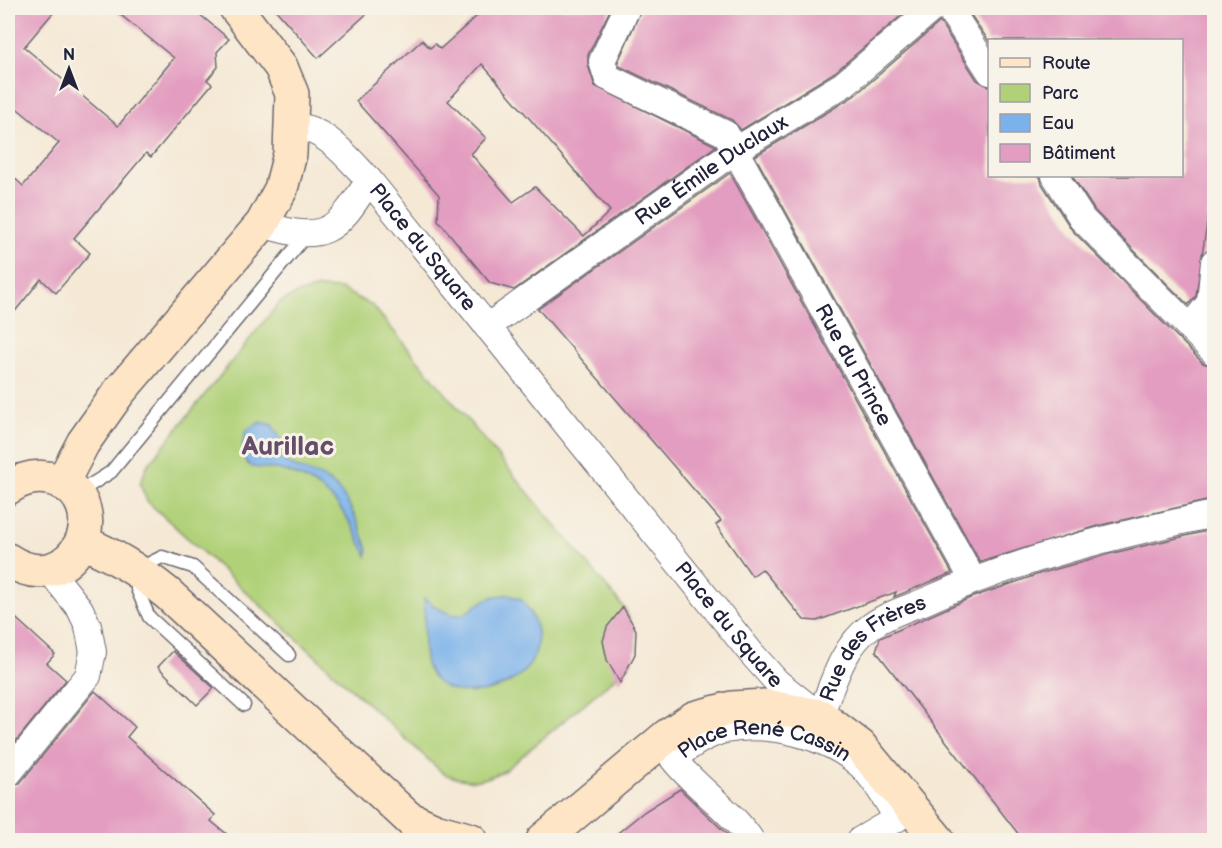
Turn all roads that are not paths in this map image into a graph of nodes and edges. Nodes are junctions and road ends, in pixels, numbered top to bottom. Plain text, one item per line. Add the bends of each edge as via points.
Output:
1 (236, 8) edge
2 (627, 8) edge
3 (933, 8) edge
4 (949, 8) edge
5 (988, 69) edge
6 (293, 125) junction
7 (736, 150) junction
8 (1056, 177) edge
9 (369, 180) junction
10 (262, 224) junction
11 (308, 233) junction
12 (1215, 262) edge
13 (1191, 326) junction
14 (486, 327) junction
15 (1215, 352) edge
16 (8, 488) edge
17 (69, 489) junction
18 (1215, 514) edge
19 (82, 542) junction
20 (8, 560) edge
21 (138, 569) junction
22 (49, 570) junction
23 (973, 580) junction
24 (290, 655) dead end
25 (244, 705) dead end
26 (820, 716) junction
27 (8, 774) edge
28 (422, 830) edge
29 (471, 840) edge
30 (543, 840) edge
31 (751, 840) edge
32 (860, 840) edge
33 (938, 840) edge

1 - 6 street via 281,67 292,94
2 - 7 street, Rue du Prince via 602,61 607,77 726,134
3 - 7 street, Rue Émile Duclaux via 844,84
4 - 5 street
6 - 9 street, Place du Square via 310,127 339,148
6 - 10 street via 281,189
7 - 14 street, Rue Émile Duclaux
7 - 23 street, Rue du Prince
8 - 13 street via 1083,220
9 - 11 street via 349,212 328,231
9 - 14 street, Place du Square
10 - 11 street via 295,234
10 - 17 street via 119,392 83,443
11 - 17 lane via 111,472
12 - 13 street via 1210,302
13 - 15 street
14 - 26 street, Place du Square via 752,654 777,682
16 - 17 street via 32,477 48,477
17 - 19 street via 85,517
18 - 23 street, Rue des Frères via 1027,560
19 - 21 street via 110,552
19 - 22 street via 69,560
20 - 22 street via 19,567
21 - 24 lane via 162,557 193,567
21 - 25 lane via 137,589 149,617
21 - 28 street
22 - 27 street via 80,609 93,652 88,676
23 - 26 street, Rue des Frères via 872,625 847,651
26 - 30 street, Rue des Frères via 764,706 732,708 694,718
26 - 33 street via 860,746
28 - 29 street
31 - 32 street, Place René Cassin via 738,820 692,782 673,759 695,742 724,730 752,727 789,731 829,745 861,765 898,818

